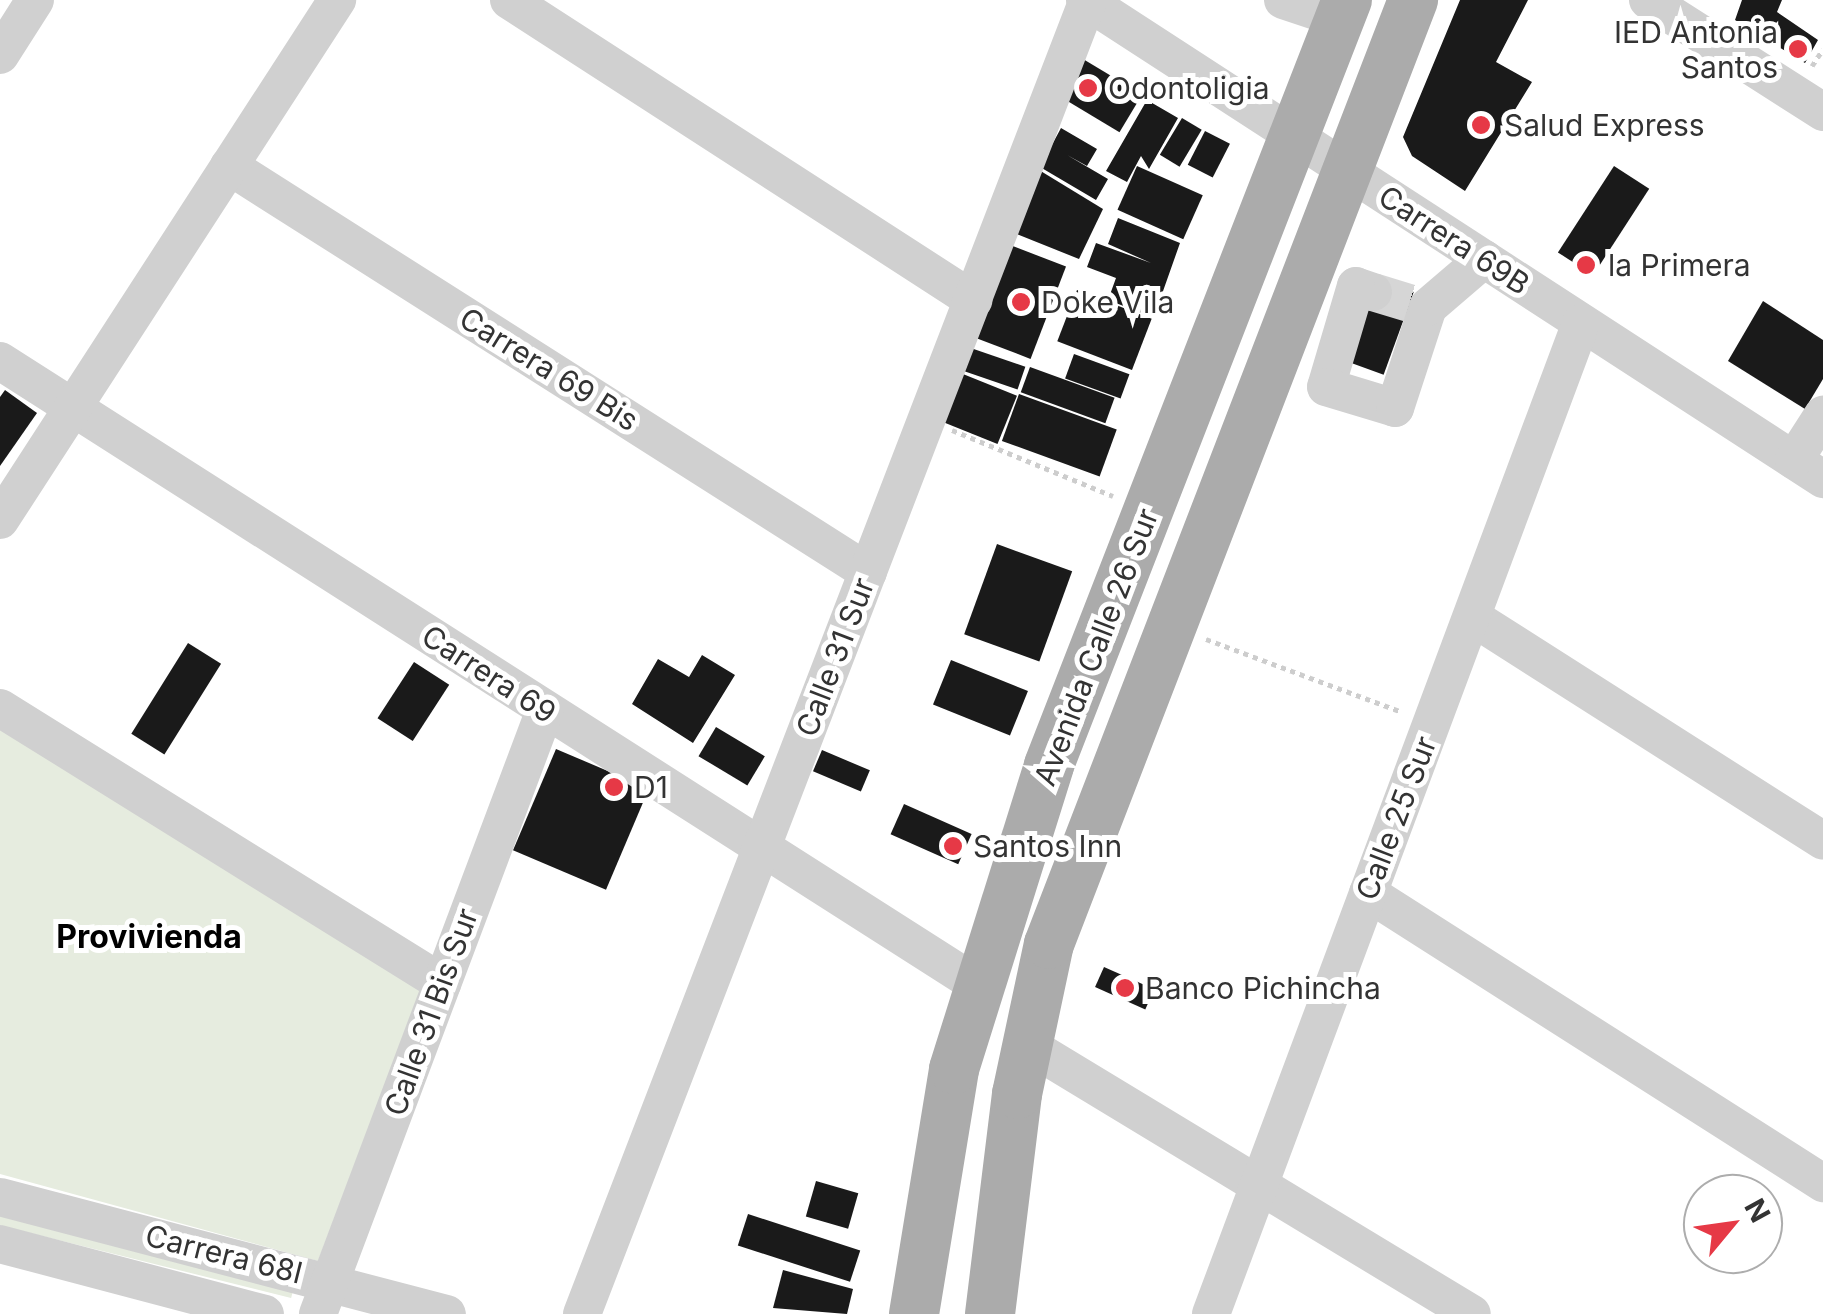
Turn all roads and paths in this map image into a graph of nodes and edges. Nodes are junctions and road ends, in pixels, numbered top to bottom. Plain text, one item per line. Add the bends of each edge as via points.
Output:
1 (35, 0) edge
2 (337, 0) edge
3 (509, 0) edge
4 (1087, 0) edge
5 (1282, 0) edge
6 (1413, 0) edge
7 (1648, 0) edge
8 (1344, 10) edge
9 (1695, 14) edge
10 (1823, 49) edge
11 (0, 55) edge
12 (1823, 73) edge
13 (1823, 112) edge
14 (1293, 134) junction
15 (229, 166) junction
16 (1350, 171) junction
17 (1484, 260) junction
18 (1374, 292) dead end
19 (972, 300) junction
20 (1581, 323) junction
21 (0, 361) edge
22 (73, 408) junction
23 (1823, 415) edge
24 (926, 420) junction
25 (1808, 470) edge
26 (1121, 499) dead end
27 (0, 520) edge
28 (868, 572) junction
29 (1472, 616) junction
30 (1198, 636) dead end
31 (0, 708) edge
32 (545, 710) junction
33 (1432, 723) junction
34 (1823, 841) edge
35 (761, 850) junction
36 (1368, 893) junction
37 (442, 983) junction
38 (978, 985) junction
39 (1026, 1044) junction
40 (1260, 1181) junction
41 (1823, 1182) edge
42 (0, 1197) edge
43 (0, 1244) edge
44 (324, 1298) edge
45 (265, 1314) edge
46 (447, 1314) edge
47 (582, 1314) edge
48 (914, 1314) edge
49 (990, 1314) edge
50 (1211, 1314) edge
51 (1472, 1314) edge

1 - 11 street
2 - 15 street
3 - 19 street
4 - 14 street, Carrera 69B
4 - 19 street, Calle 31 Sur
5 - 8 street
6 - 16 main road, Avenida Calle 26 Sur
7 - 9 street
8 - 14 main road, Avenida Calle 26 Sur
9 - 13 street
10 - 12 path via 1812,66
14 - 16 street, Carrera 69B
14 - 38 main road, Avenida Calle 26 Sur via 1050,764
15 - 22 street
15 - 28 street, Carrera 69 Bis
16 - 17 street, Carrera 69B
16 - 39 main road, Avenida Calle 26 Sur via 1086,842
17 - 18 street via 1418,305 1395,408 1326,388 1356,286
17 - 20 street, Carrera 69B
19 - 24 street, Calle 31 Sur
20 - 25 street, Carrera 69B
20 - 29 street, Calle 25 Sur
21 - 22 street, Carrera 69
22 - 27 street
22 - 32 street, Carrera 69
23 - 25 street
24 - 26 path
24 - 28 street, Calle 31 Sur
28 - 35 street, Calle 31 Sur
29 - 33 street, Calle 25 Sur
29 - 34 street
30 - 33 path
31 - 37 street
32 - 35 street, Carrera 69
32 - 37 street, Calle 31 Bis Sur
33 - 36 street, Calle 25 Sur
35 - 38 street, Carrera 69
35 - 47 street, Calle 31 Sur
36 - 40 street, Calle 25 Sur
36 - 41 street
37 - 44 street, Calle 31 Bis Sur
38 - 48 main road, Avenida Calle 26 Sur via 935,1156
39 - 40 street
39 - 49 main road, Avenida Calle 26 Sur
40 - 50 street, Calle 25 Sur
40 - 51 street
42 - 44 street, Carrera 68I
43 - 45 street, Carrera 68I
44 - 46 street, Carrera 68I

